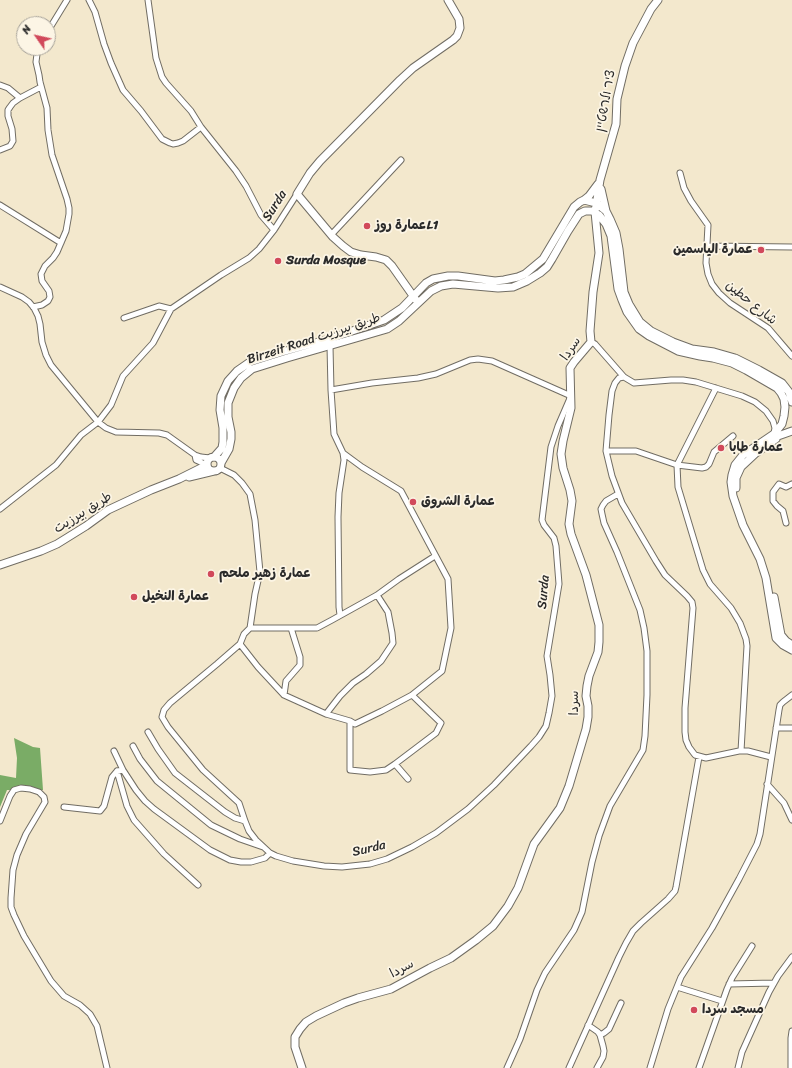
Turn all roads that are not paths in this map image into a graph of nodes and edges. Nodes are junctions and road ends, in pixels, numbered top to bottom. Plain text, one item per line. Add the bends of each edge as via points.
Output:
1 (67, 0) edge
2 (89, 0) edge
3 (148, 0) edge
4 (448, 0) edge
5 (658, 0) edge
6 (56, 18) edge
7 (37, 56) edge
8 (0, 85) edge
9 (41, 87) junction
10 (20, 98) junction
11 (201, 127) junction
12 (0, 150) edge
13 (401, 160) dead end
14 (680, 173) dead end
15 (600, 180) junction
16 (297, 194) junction
17 (584, 200) junction
18 (596, 203) junction
19 (0, 205) edge
20 (606, 211) junction
21 (595, 212) junction
22 (274, 230) junction
23 (331, 235) junction
24 (60, 243) junction
25 (708, 246) junction
26 (792, 247) edge
27 (426, 283) junction
28 (406, 285) junction
29 (0, 287) edge
30 (413, 296) junction
31 (418, 303) junction
32 (33, 307) junction
33 (402, 308) junction
34 (171, 309) junction
35 (124, 318) dead end
36 (591, 342) junction
37 (330, 343) junction
38 (792, 356) edge
39 (624, 377) junction
40 (716, 388) junction
41 (331, 390) junction
42 (571, 396) junction
43 (792, 402) edge
44 (98, 422) junction
45 (792, 431) edge
46 (774, 434) junction
47 (733, 436) dead end
48 (606, 451) junction
49 (343, 453) junction
50 (196, 457) junction
51 (210, 460) junction
52 (677, 465) junction
53 (218, 467) junction
54 (193, 472) junction
55 (179, 480) junction
56 (792, 484) edge
57 (618, 494) junction
58 (0, 509) edge
59 (786, 523) dead end
60 (745, 524) junction
61 (436, 556) junction
62 (0, 565) edge
63 (377, 595) junction
64 (340, 615) junction
65 (250, 628) junction
66 (291, 628) junction
67 (240, 644) junction
68 (792, 645) edge
69 (792, 650) edge
70 (284, 695) junction
71 (412, 695) junction
72 (792, 695) edge
73 (326, 714) junction
74 (350, 721) junction
75 (776, 728) junction
76 (792, 728) edge
77 (148, 732) dead end
78 (133, 746) dead end
79 (114, 751) dead end
80 (741, 751) junction
81 (699, 757) junction
82 (771, 757) junction
83 (395, 764) junction
84 (122, 770) junction
85 (117, 771) junction
86 (408, 779) dead end
87 (767, 784) junction
88 (64, 806) dead end
89 (792, 820) edge
90 (245, 821) junction
91 (0, 822) edge
92 (264, 848) junction
93 (270, 853) junction
94 (198, 885) dead end
95 (752, 946) dead end
96 (792, 957) edge
97 (774, 983) junction
98 (729, 984) junction
99 (677, 987) junction
100 (722, 1001) junction
101 (620, 1003) dead end
102 (588, 1025) junction
103 (792, 1032) edge
104 (600, 1035) junction
105 (107, 1068) edge
106 (302, 1068) edge
107 (507, 1068) edge
108 (569, 1068) edge
109 (597, 1068) edge
110 (650, 1068) edge
111 (699, 1068) edge
112 (738, 1068) edge
113 (791, 1068) edge

1 - 6 street
2 - 11 street via 123,90 162,139 178,143
3 - 11 street via 156,58 162,76
4 - 16 main road, Surda via 459,19 460,28 457,36 400,80 320,161
5 - 15 main road, ציר ולרשטיין via 633,43 625,66 617,99 616,124
7 - 9 street
8 - 10 street
9 - 10 street
9 - 24 street via 47,108 52,155 69,208 67,225
10 - 12 street via 8,110 13,141 10,146
11 - 22 street via 236,171 261,215
13 - 23 street
14 - 25 street, شارع حطين via 691,201 708,225
15 - 17 main road, Birzeit Road طريق بيرزيت via 590,196
15 - 18 main road, ציר ולרשטיין
15 - 20 main road
16 - 22 street, Surda
16 - 23 main road
17 - 18 main road
17 - 27 main road, Birzeit Road طريق بيرزيت via 574,207 547,254 525,274 495,281 448,276
18 - 20 main road
18 - 21 main road, ציר ולרשטיין
19 - 24 street
20 - 43 main road via 616,233 624,292 640,322 650,331 683,347 735,358 759,370 782,384 789,392
21 - 31 main road, Birzeit Road طريق بيرزيت via 588,210 579,214 547,267 527,281 513,287 498,288 453,284 441,286
21 - 36 main road, سردا via 599,253 593,292
21 - 46 main road via 606,224 618,289 627,312 639,329 678,351 732,363 777,388 784,399 785,412 782,424
22 - 34 street, Surda via 249,258
23 - 28 main road via 351,252 386,260
24 - 32 street via 41,274 50,297 46,303
25 - 26 street
25 - 38 street, شارع حطين via 706,263 712,284 730,302 768,328
27 - 28 main road via 414,288
27 - 30 main road, Birzeit Road طريق بيرزيت
28 - 30 main road
28 - 33 main road via 406,300
29 - 32 street via 22,297
30 - 31 main road
30 - 33 main road, Birzeit Road طريق بيرزيت
31 - 37 main road, Birzeit Road طريق بيرزيت via 387,329
32 - 44 street via 38,316 46,355
33 - 37 main road, Birzeit Road طريق بيرزيت via 384,320
34 - 35 street via 159,306
34 - 44 street, Surda via 153,343 123,376 111,405
36 - 39 street
36 - 42 main road, سردا via 570,368
37 - 41 street
37 - 51 main road, Birzeit Road طريق بيرزيت via 282,352 250,362 237,371 228,381 221,396 222,448
37 - 53 main road, Birzeit Road طريق بيرزيت via 252,370 241,378 228,403 231,439 229,449
39 - 40 street via 634,383 683,380
39 - 48 street via 619,378 612,391
40 - 46 street via 742,396 766,411 773,421
40 - 52 street
41 - 42 street via 418,378 478,359 492,361
41 - 49 street via 334,434
42 - 93 street, Surda via 552,447 542,520 554,538 559,584 547,656 552,696 546,726 539,737 468,809 412,848 387,859 342,867 292,861
42 - 106 main road, سردا via 571,408 561,454 572,501 569,524 571,534 586,575 599,624 599,642 587,686 586,729 569,786 560,808 534,844 518,888 493,926 451,958 391,989 344,1003 306,1022 295,1037 295,1047
44 - 50 street via 116,432 167,435
44 - 58 street, Surda via 81,435 56,465
45 - 46 main road via 778,436
46 - 60 main road via 776,439 756,453 737,474 736,488
47 - 52 street via 714,452 706,467
48 - 52 street via 636,451
48 - 57 street
49 - 61 street via 401,491
49 - 64 street via 338,517
50 - 51 street
50 - 54 street
51 - 53 main road via 219,459
51 - 53 main road via 210,469
51 - 54 main road
52 - 80 street via 678,487 703,570 710,584 731,608 746,639
53 - 55 main road
53 - 65 street, Surda via 234,475 250,494 260,572
54 - 55 main road
55 - 62 main road, طريق بيرزيت via 108,510 81,530 41,552
56 - 59 street via 786,487 779,484 773,492 773,501 784,511
57 - 81 street via 656,561 692,602 685,732 689,747
57 - 107 street via 602,504 601,509 604,523 640,610 644,628 647,688 643,750 610,806 592,862 582,912 574,930 545,972
60 - 68 main road via 767,567 781,635
60 - 69 main road via 766,578 776,638
61 - 63 street
61 - 71 street via 448,579 451,628 442,671
63 - 64 street
63 - 73 street via 388,612 393,643 381,661 353,683
64 - 66 street via 317,628
65 - 66 street
65 - 67 street, Surda
66 - 70 street via 300,665 286,681
67 - 70 street
67 - 90 street, Surda via 170,703 162,717 203,770 238,803
70 - 73 street
71 - 74 street via 354,724
71 - 83 street via 441,723 436,733
72 - 75 street via 780,705
73 - 74 street
74 - 83 street via 350,770 386,770
75 - 76 street
75 - 82 street
77 - 90 street via 175,773 225,812
78 - 92 street via 140,760 157,781 211,825 240,840
79 - 84 street
80 - 81 street
80 - 82 street
81 - 102 street via 675,891 633,931
82 - 87 street
83 - 86 street
84 - 85 street
84 - 93 street via 154,809 210,850 230,860 241,862 265,858
85 - 88 street via 112,777 104,806 100,811
85 - 94 street via 120,786 134,820 164,854
87 - 89 street via 784,803
87 - 99 street via 757,844 733,891
90 - 92 street, Surda
91 - 105 street via 14,790 30,789 44,797 45,802 16,855 11,907 24,936 51,981 64,996 90,1014 97,1026
92 - 93 street, Surda
95 - 98 street
96 - 97 street
97 - 98 street
97 - 112 street via 744,1046
98 - 100 street
99 - 100 street
99 - 110 street
100 - 111 street
101 - 104 street via 609,1029
102 - 104 street
102 - 108 street
103 - 113 street
104 - 109 street via 604,1051

